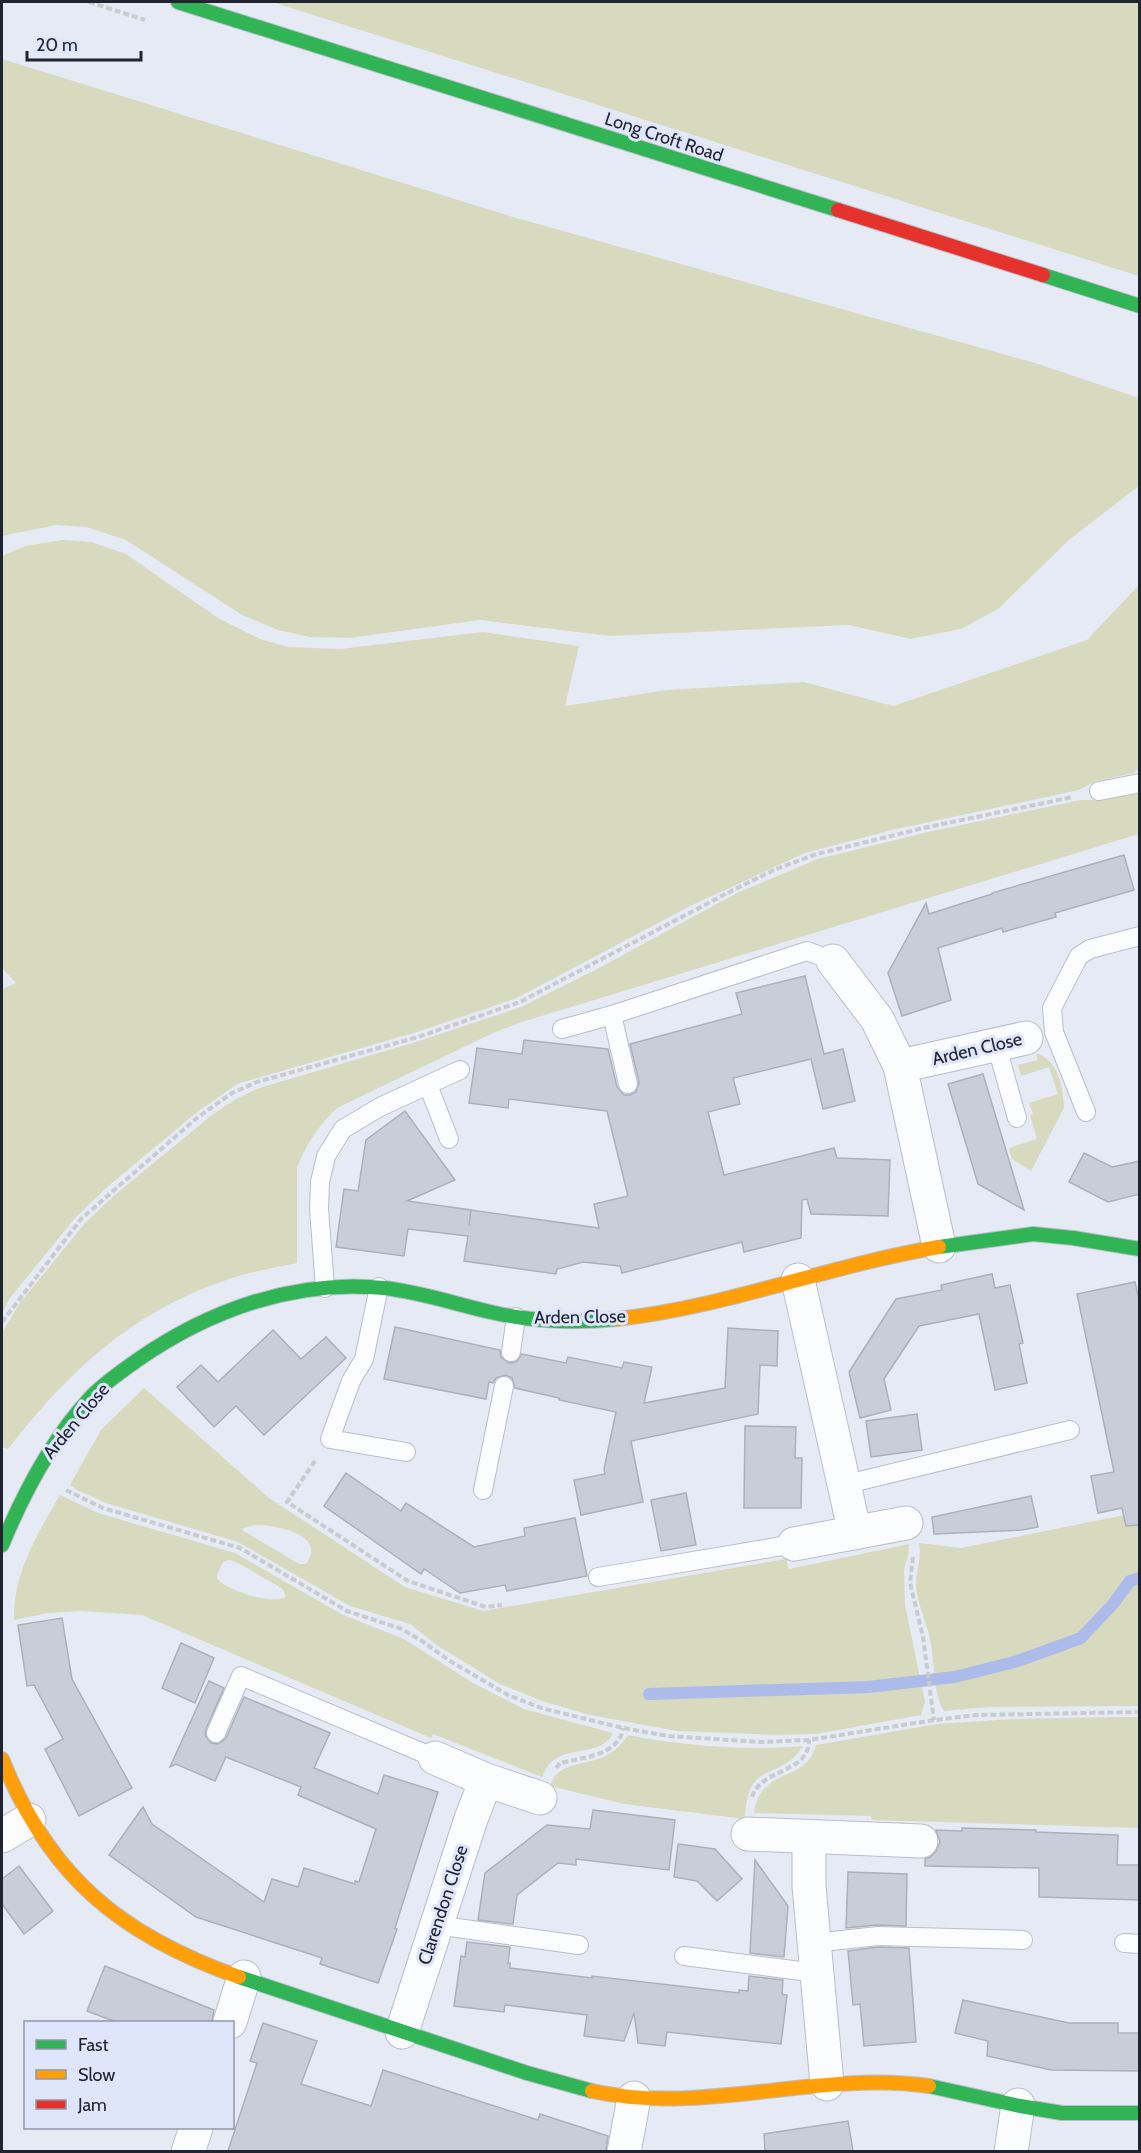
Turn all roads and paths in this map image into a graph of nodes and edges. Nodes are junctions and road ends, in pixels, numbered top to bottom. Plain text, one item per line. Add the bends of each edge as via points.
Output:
1 (178, 2) edge
2 (1140, 306) edge
3 (1140, 783) edge
4 (1099, 791) joint
5 (1140, 936) edge
6 (833, 961) joint
7 (612, 1015) junction
8 (562, 1029) dead end
9 (1025, 1038) junction
10 (900, 1066) junction
11 (460, 1070) dead end
12 (628, 1084) dead end
13 (428, 1085) junction
14 (1086, 1112) dead end
15 (1017, 1118) dead end
16 (449, 1138) dead end
17 (939, 1246) junction
18 (1140, 1249) edge
19 (798, 1280) junction
20 (379, 1287) junction
21 (325, 1288) junction
22 (516, 1317) junction
23 (2, 1322) edge
24 (511, 1352) dead end
25 (504, 1386) dead end
26 (1070, 1431) dead end
27 (330, 1439) junction
28 (406, 1452) dead end
29 (843, 1485) junction
30 (65, 1490) dead end
31 (483, 1490) dead end
32 (906, 1523) joint
33 (855, 1533) junction
34 (794, 1544) joint
35 (2, 1545) edge
36 (598, 1577) dead end
37 (502, 1605) dead end
38 (1140, 1712) edge
39 (934, 1720) junction
40 (623, 1728) junction
41 (216, 1733) dead end
42 (809, 1740) junction
43 (2, 1758) edge
44 (435, 1758) joint
45 (486, 1780) junction
46 (540, 1798) joint
47 (15, 1828) edge
48 (748, 1834) joint
49 (809, 1838) junction
50 (921, 1841) dead end
51 (436, 1924) junction
52 (1023, 1940) dead end
53 (579, 1945) dead end
54 (684, 1956) dead end
55 (815, 1958) junction
56 (244, 1977) junction
57 (230, 2021) edge
58 (402, 2032) junction
59 (827, 2084) junction
60 (634, 2098) junction
61 (1018, 2105) junction
62 (1140, 2113) edge
63 (195, 2129) edge
64 (188, 2151) edge
65 (624, 2151) edge
66 (1011, 2151) edge

1 - 2 street, Long Croft Road
3 - 4 lane
4 - 23 path via 817,854 735,889 520,1002 232,1093 172,1138 81,1219
5 - 9 lane via 1090,949 1079,956 1052,1008
6 - 7 lane via 807,951
6 - 10 street via 877,1019
7 - 8 lane
7 - 12 lane
9 - 10 street, Arden Close
9 - 14 lane
9 - 15 lane
10 - 17 street
11 - 13 lane
13 - 16 lane
13 - 21 lane via 343,1129 326,1156 319,1209
17 - 18 street, Arden Close via 1030,1234 1083,1238
17 - 19 street, Arden Close
19 - 22 street, Arden Close via 652,1314 594,1321
19 - 29 street
20 - 21 street, Arden Close
20 - 22 street, Arden Close
20 - 27 lane via 364,1359 351,1381
21 - 35 street, Arden Close via 249,1302 207,1318 149,1350 98,1390 35,1473
22 - 24 lane
25 - 31 lane
26 - 29 lane
27 - 28 lane
27 - 37 path via 286,1502 408,1581 486,1607
29 - 33 street
30 - 40 path via 103,1508 240,1548 347,1611 402,1629 508,1695 541,1708
32 - 33 street
32 - 39 path via 910,1522 915,1544 910,1582
33 - 34 street
34 - 36 lane
38 - 39 path via 1017,1713
39 - 42 path
40 - 42 path via 713,1740
40 - 46 path via 608,1750 560,1763 550,1774
41 - 44 lane via 241,1676
42 - 48 path via 804,1758 760,1783 753,1794
43 - 47 street via 12,1786
44 - 45 street
45 - 46 street
45 - 51 street, Clarendon Close
47 - 56 street via 142,1933 177,1952
48 - 49 street
49 - 50 street
49 - 55 street
51 - 53 lane
51 - 58 street, Clarendon Close
52 - 55 lane via 878,1936
54 - 55 lane
55 - 59 street
56 - 57 street
56 - 58 street
58 - 60 street via 546,2079
59 - 60 street via 671,2100
59 - 61 street via 913,2084
60 - 65 street
61 - 62 street via 1076,2114
61 - 66 street
63 - 64 street

